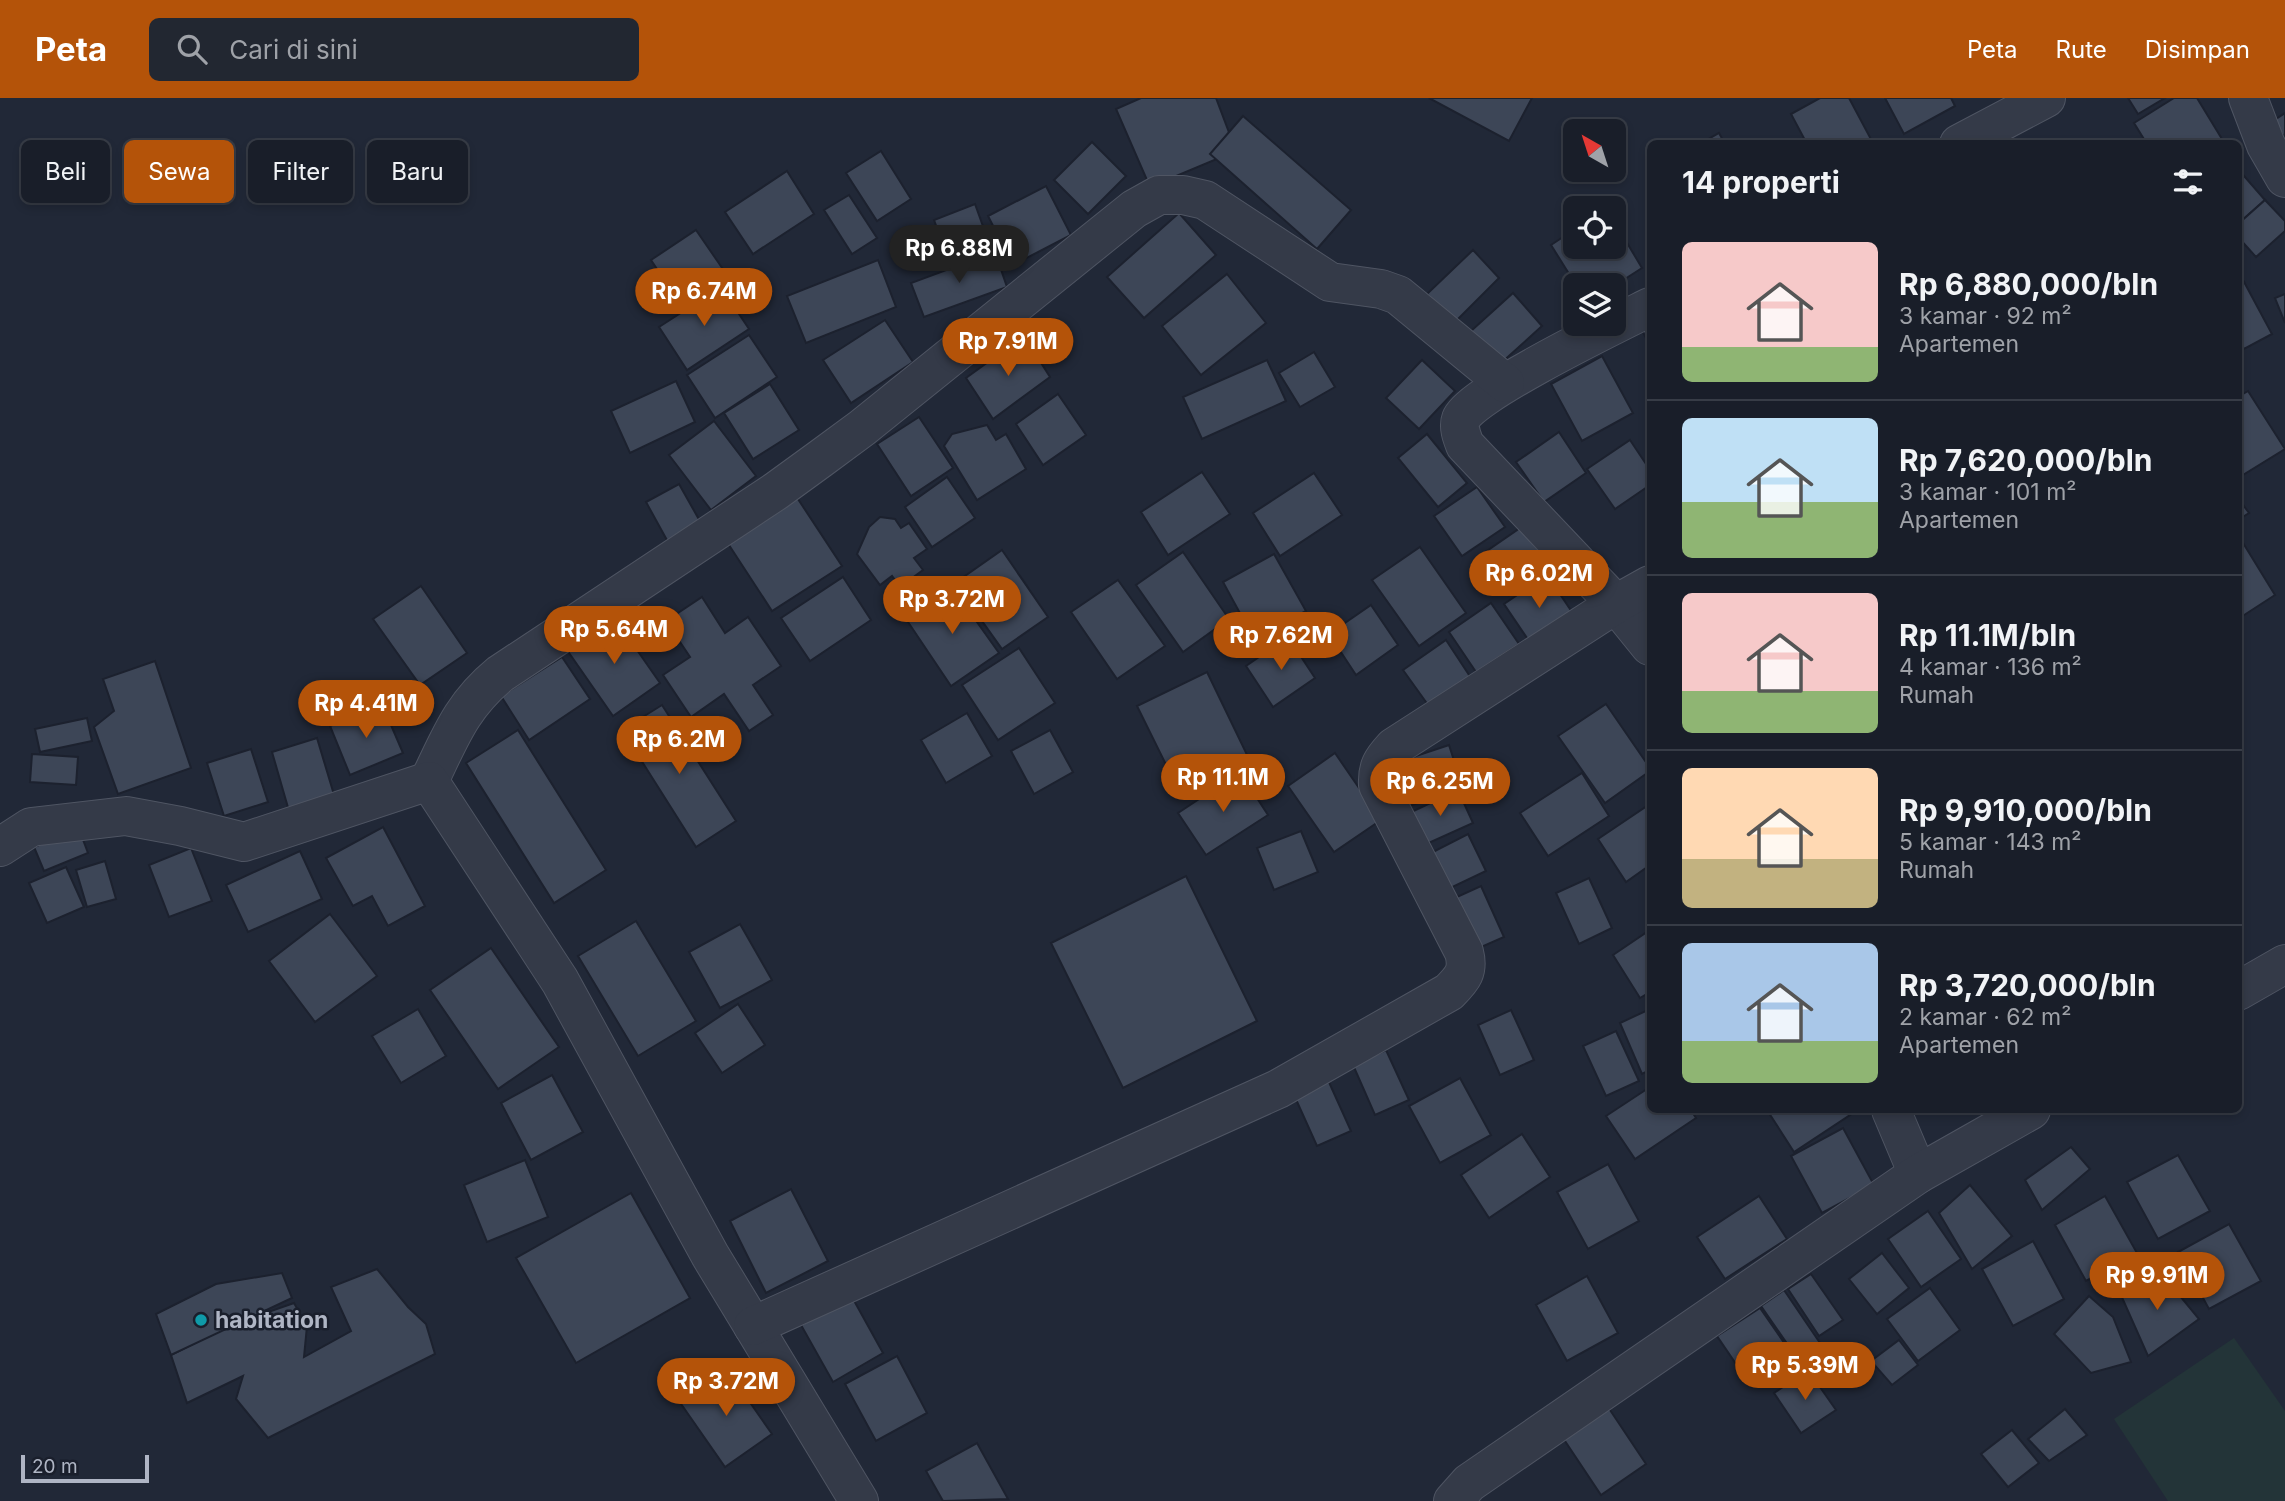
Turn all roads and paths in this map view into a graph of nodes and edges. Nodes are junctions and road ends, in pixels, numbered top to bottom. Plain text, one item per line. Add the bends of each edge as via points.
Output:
1 (2046, 98) edge
2 (2248, 98) edge
3 (1967, 140) edge
4 (2285, 178) edge
5 (1647, 309) edge
6 (1505, 383) junction
7 (1647, 586) edge
8 (1615, 604) junction
9 (1647, 642) edge
10 (429, 781) junction
11 (0, 847) edge
12 (2285, 964) edge
13 (2242, 989) edge
14 (1892, 1113) edge
15 (2026, 1113) edge
16 (1919, 1174) junction
17 (753, 1326) junction
18 (859, 1501) edge
19 (1453, 1501) edge

1 - 3 street
2 - 4 street
5 - 6 street
6 - 8 street via 1471,405 1461,418 1465,444
6 - 10 street via 1398,295 1330,282 1205,200 1159,195 1134,209 798,475 481,690 465,709
7 - 8 street
8 - 9 street
8 - 17 street via 1394,747 1377,771 1378,785 1464,951 1467,966 1463,979 1449,992 1269,1094
10 - 11 street via 244,842 126,816 30,827
10 - 17 street via 560,981
12 - 13 street
14 - 16 street
15 - 16 street
16 - 19 street via 1469,1483
17 - 18 street

